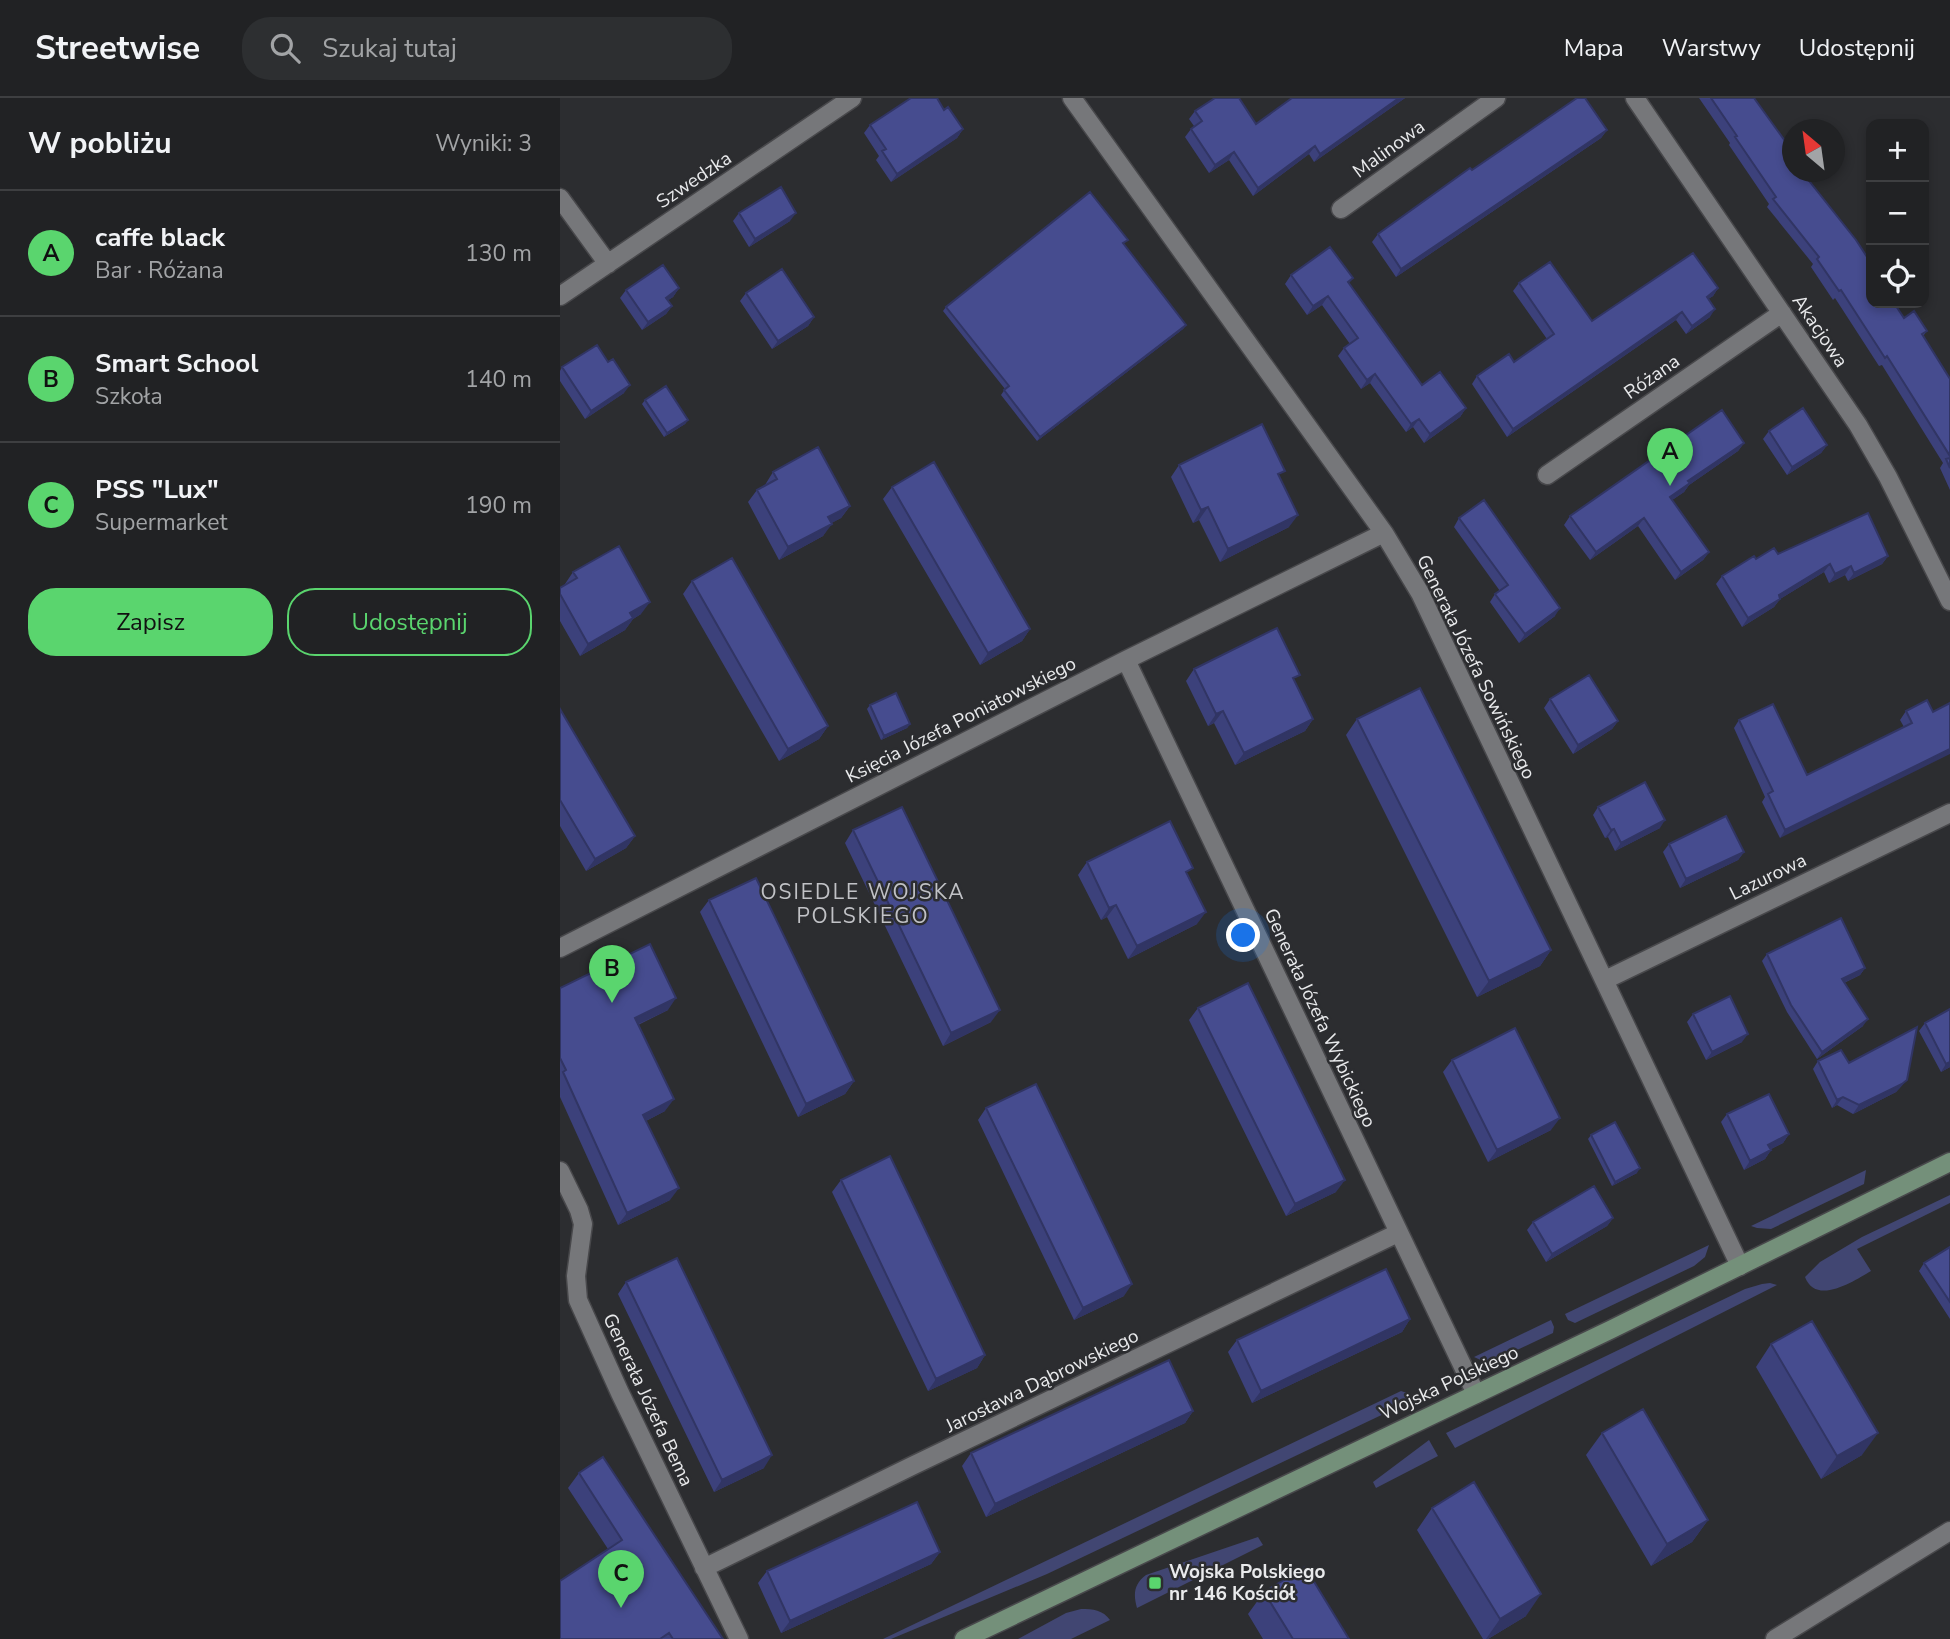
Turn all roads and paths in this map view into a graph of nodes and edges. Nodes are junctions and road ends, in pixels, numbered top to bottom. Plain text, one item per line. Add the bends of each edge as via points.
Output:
1 (852, 98) edge
2 (1072, 98) edge
3 (1496, 98) edge
4 (1635, 98) edge
5 (560, 198) edge
6 (1341, 209) dead end
7 (608, 264) junction
8 (560, 296) edge
9 (1782, 313) junction
10 (1547, 475) dead end
11 (1384, 533) junction
12 (1950, 601) edge
13 (1126, 660) junction
14 (1950, 813) edge
15 (560, 948) edge
16 (1605, 979) junction
17 (1950, 1162) edge
18 (560, 1171) edge
19 (1398, 1233) junction
20 (1740, 1266) junction
21 (1476, 1394) junction
22 (1950, 1531) edge
23 (704, 1568) junction
24 (739, 1639) edge
25 (964, 1639) edge
26 (1775, 1639) edge

1 - 7 street, Szwedzka
2 - 11 street, Generała Józefa Sowińskiego
3 - 6 street, Malinowa
4 - 9 street, Akacjowa
5 - 7 street
7 - 8 street, Szwedzka
9 - 10 street, Różana
9 - 12 street, Akacjowa via 1872,449
11 - 13 street, Księcia Józefa Poniatowskiego
11 - 16 street, Generała Józefa Sowińskiego via 1420,593
13 - 15 street, Księcia Józefa Poniatowskiego
13 - 19 street, Generała Józefa Wybickiego
14 - 16 street, Lazurowa
16 - 20 street, Generała Józefa Sowińskiego
17 - 20 street, Wojska Polskiego
18 - 23 street, Generała Józefa Bema via 583,1224 575,1285 578,1300
19 - 21 street, Generała Józefa Wybickiego
19 - 23 street, Jarosława Dąbrowskiego
20 - 21 street, Wojska Polskiego
21 - 25 street, Wojska Polskiego
22 - 26 street
23 - 24 street, Generała Józefa Bema

